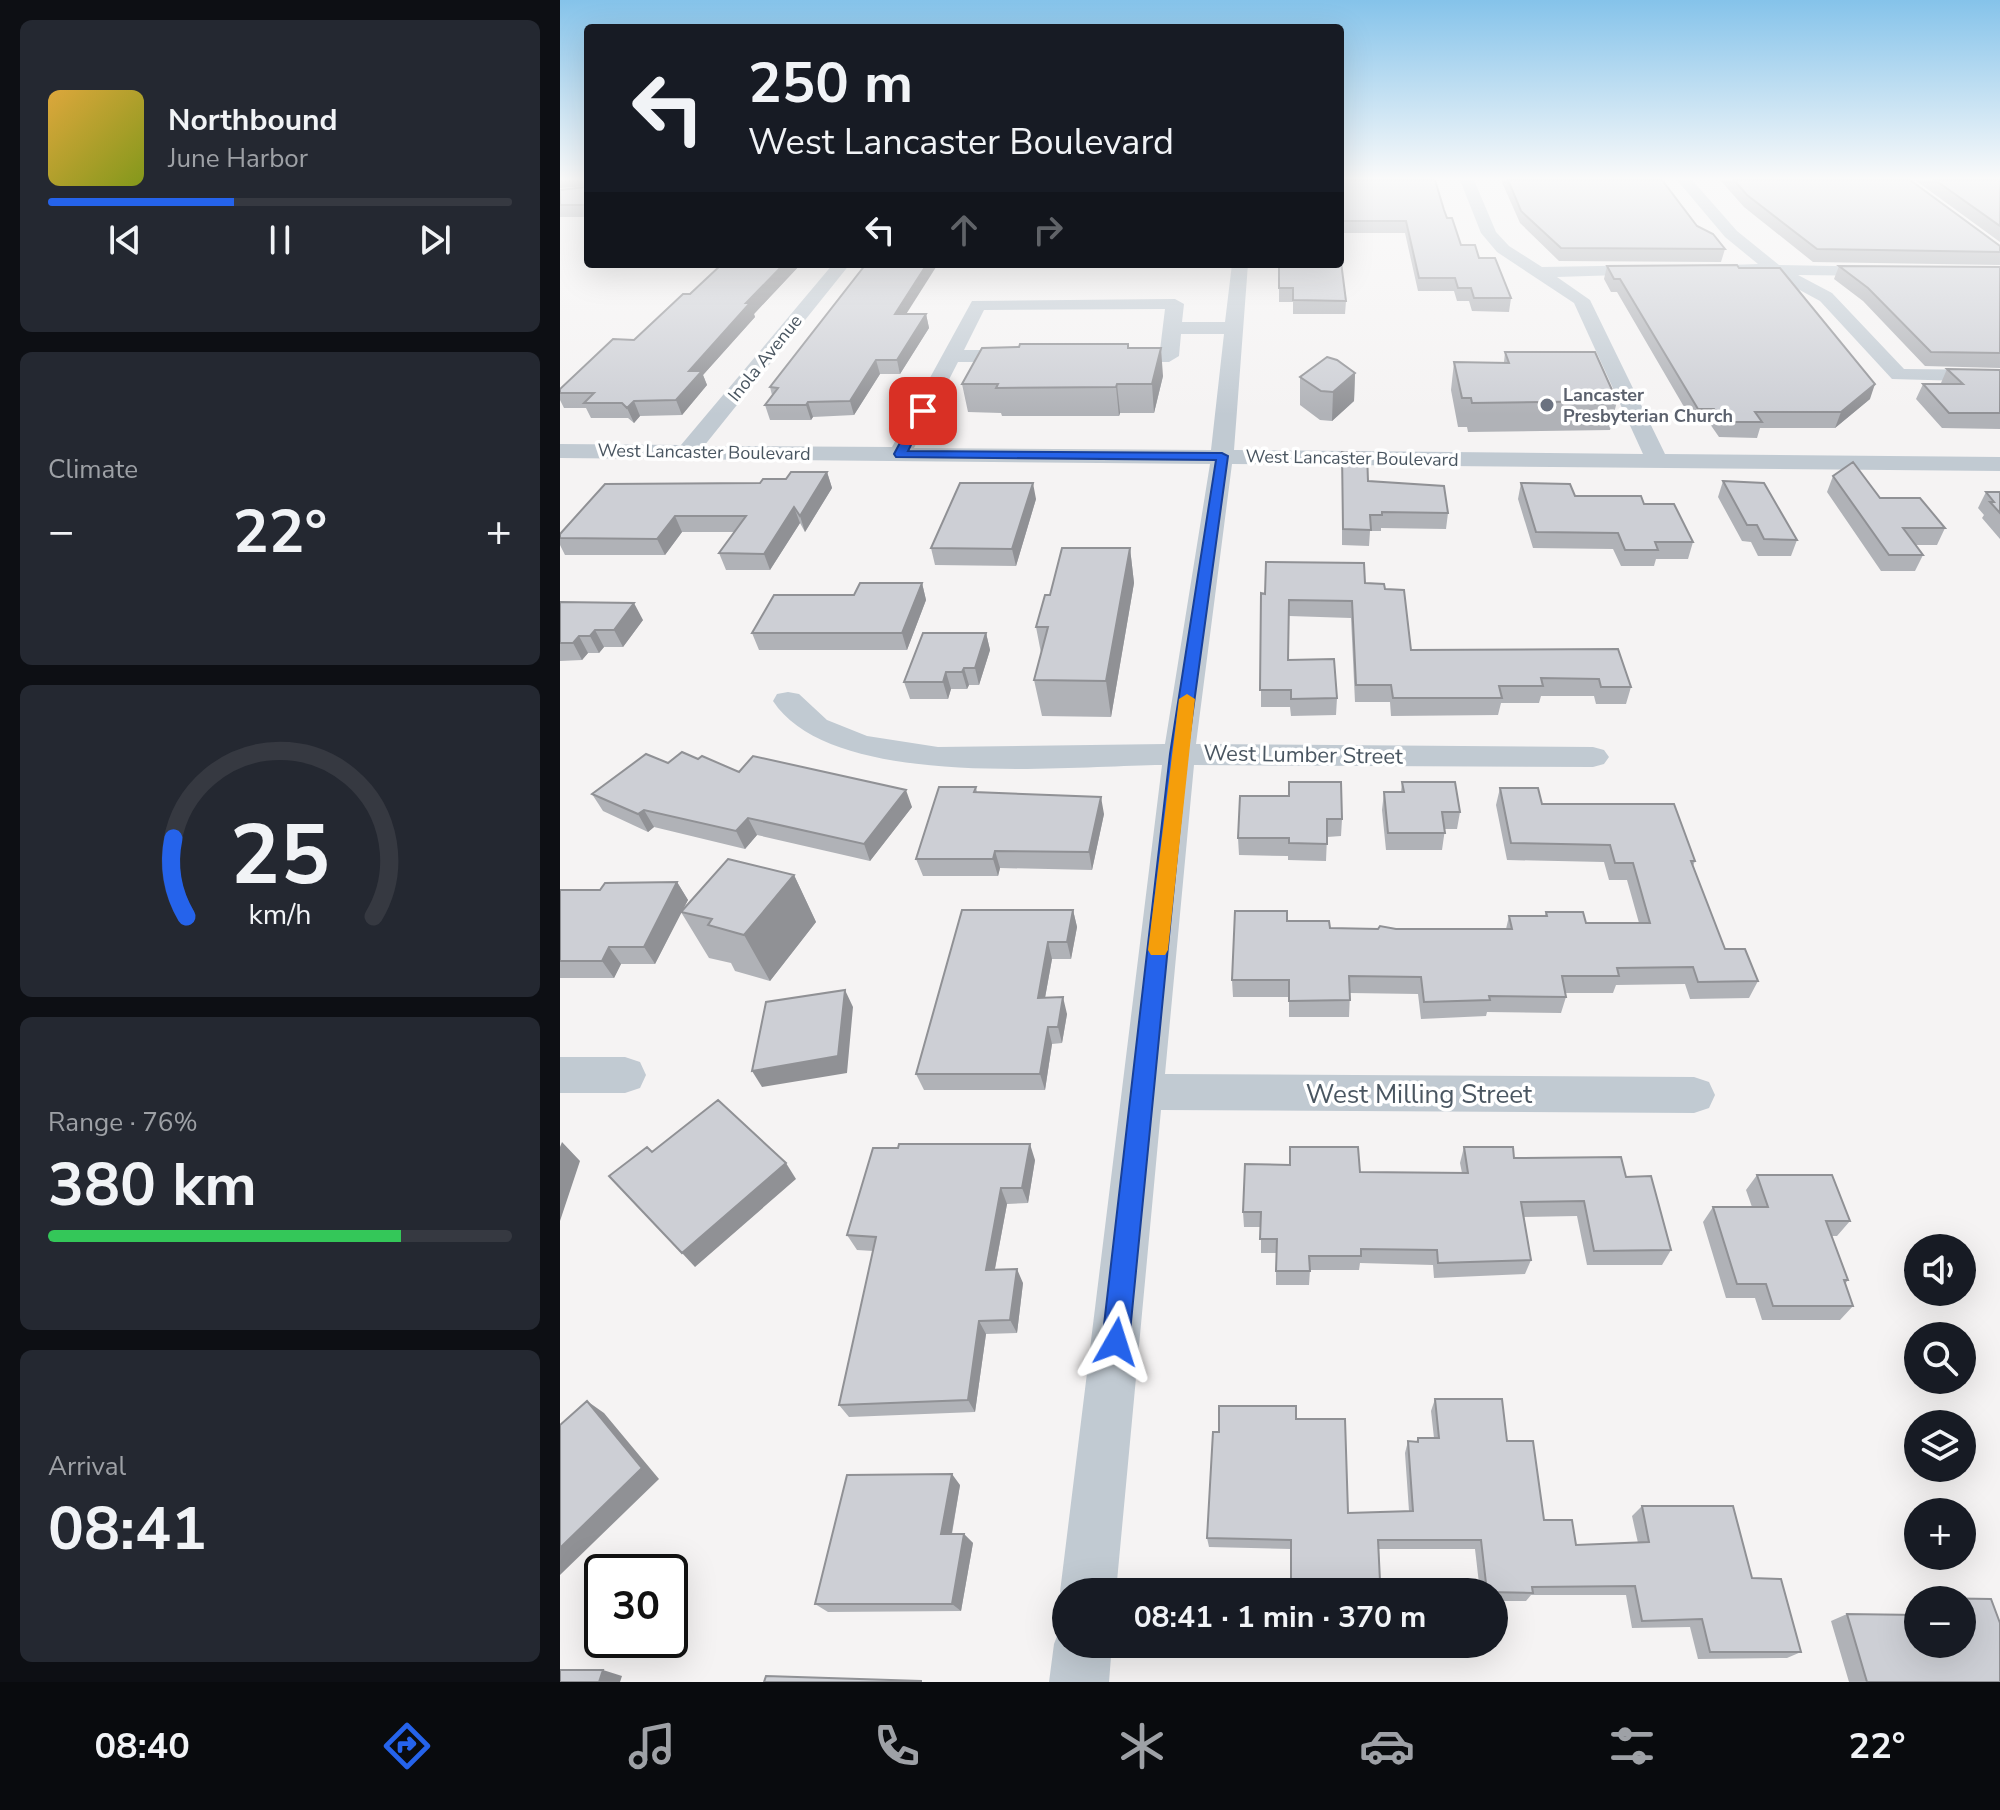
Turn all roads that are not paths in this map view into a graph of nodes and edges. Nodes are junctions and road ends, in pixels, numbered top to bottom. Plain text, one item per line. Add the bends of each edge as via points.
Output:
1 (1517, 258) edge
2 (1761, 258) edge
3 (839, 268) edge
4 (1240, 268) edge
5 (1669, 269) edge
6 (1714, 269) edge
7 (1774, 269) junction
8 (1895, 271) edge
9 (1538, 272) junction
10 (1172, 328) junction
11 (1234, 328) junction
12 (951, 356) junction
13 (2000, 376) edge
14 (560, 451) edge
15 (687, 452) junction
16 (900, 454) junction
17 (1222, 456) junction
18 (1657, 460) junction
19 (2000, 464) edge
20 (788, 701) dead end
21 (1179, 754) junction
22 (1593, 757) dead end
23 (560, 1075) edge
24 (625, 1075) dead end
25 (1143, 1092) junction
26 (1694, 1095) dead end
27 (1090, 1578) edge
28 (1082, 1658) edge
29 (1079, 1682) edge

1 - 9 street
2 - 7 street
3 - 15 street, Inola Avenue
4 - 11 street
5 - 9 street
6 - 7 street
7 - 8 street
7 - 13 street via 1826,297 1899,375
9 - 18 street via 1581,300
10 - 11 street
10 - 12 street via 1169,356
10 - 12 street via 1175,304 978,305
11 - 17 street
12 - 16 street
14 - 15 street, West Lancaster Boulevard
15 - 16 street, West Lancaster Boulevard
16 - 17 street, West Lancaster Boulevard
17 - 18 street, West Lancaster Boulevard
17 - 21 street
18 - 19 street, West Lancaster Boulevard
20 - 21 street, West Lumber Street via 827,732 862,745 938,757
21 - 22 street, West Lumber Street
21 - 25 street
23 - 24 street
25 - 26 street, West Milling Street
25 - 27 street
28 - 29 street

